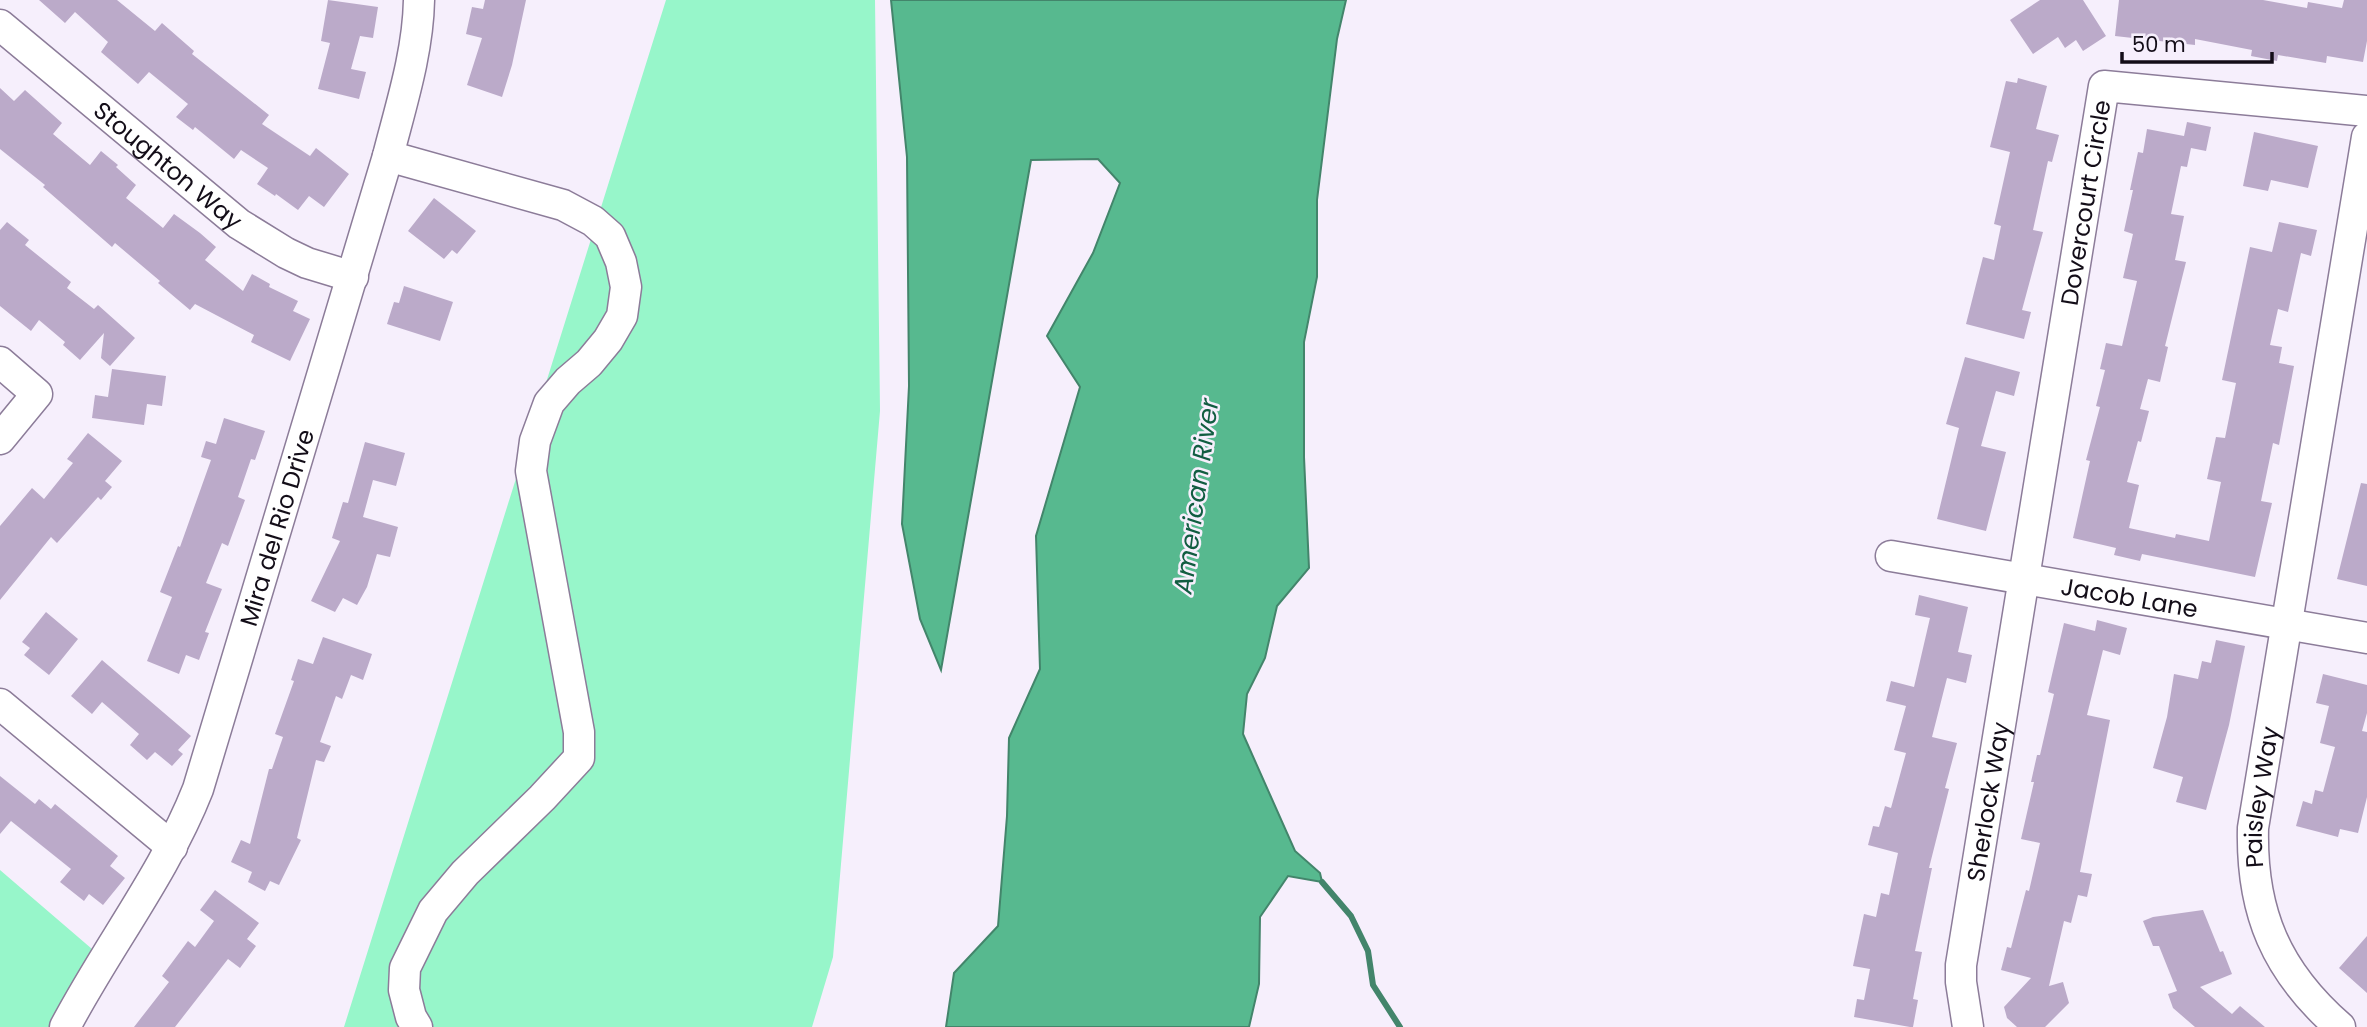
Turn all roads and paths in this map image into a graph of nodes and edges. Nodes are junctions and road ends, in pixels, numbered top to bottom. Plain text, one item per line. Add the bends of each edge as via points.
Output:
1 (419, 0) edge
2 (0, 25) edge
3 (2367, 111) edge
4 (2367, 137) edge
5 (388, 156) junction
6 (353, 277) junction
7 (0, 362) edge
8 (0, 439) edge
9 (1891, 556) dead end
10 (2024, 579) junction
11 (2286, 624) junction
12 (2367, 638) edge
13 (0, 704) edge
14 (172, 847) junction
15 (65, 1027) edge
16 (417, 1027) edge
17 (1968, 1027) edge
18 (2340, 1027) edge

1 - 5 street, Mira del Rio Drive via 409,78
2 - 6 street, Stoughton Way via 239,224 285,253
3 - 10 street, Dovercourt Circle via 2104,86
4 - 11 street
5 - 6 street, Mira del Rio Drive
5 - 16 street via 563,205 593,221 611,236 626,287 622,316 608,340 549,403 535,441 531,471 579,733 579,758 433,911 405,968 404,990
6 - 14 street, Mira del Rio Drive via 198,789
7 - 8 street via 37,394
9 - 10 street, Jacob Lane
10 - 11 street, Jacob Lane
10 - 17 street, Sherlock Way via 1961,965
11 - 12 street, Jacob Lane
11 - 18 street, Paisley Way via 2253,828 2256,890 2272,939 2291,975
13 - 14 street
14 - 15 street, Mira del Rio Drive

